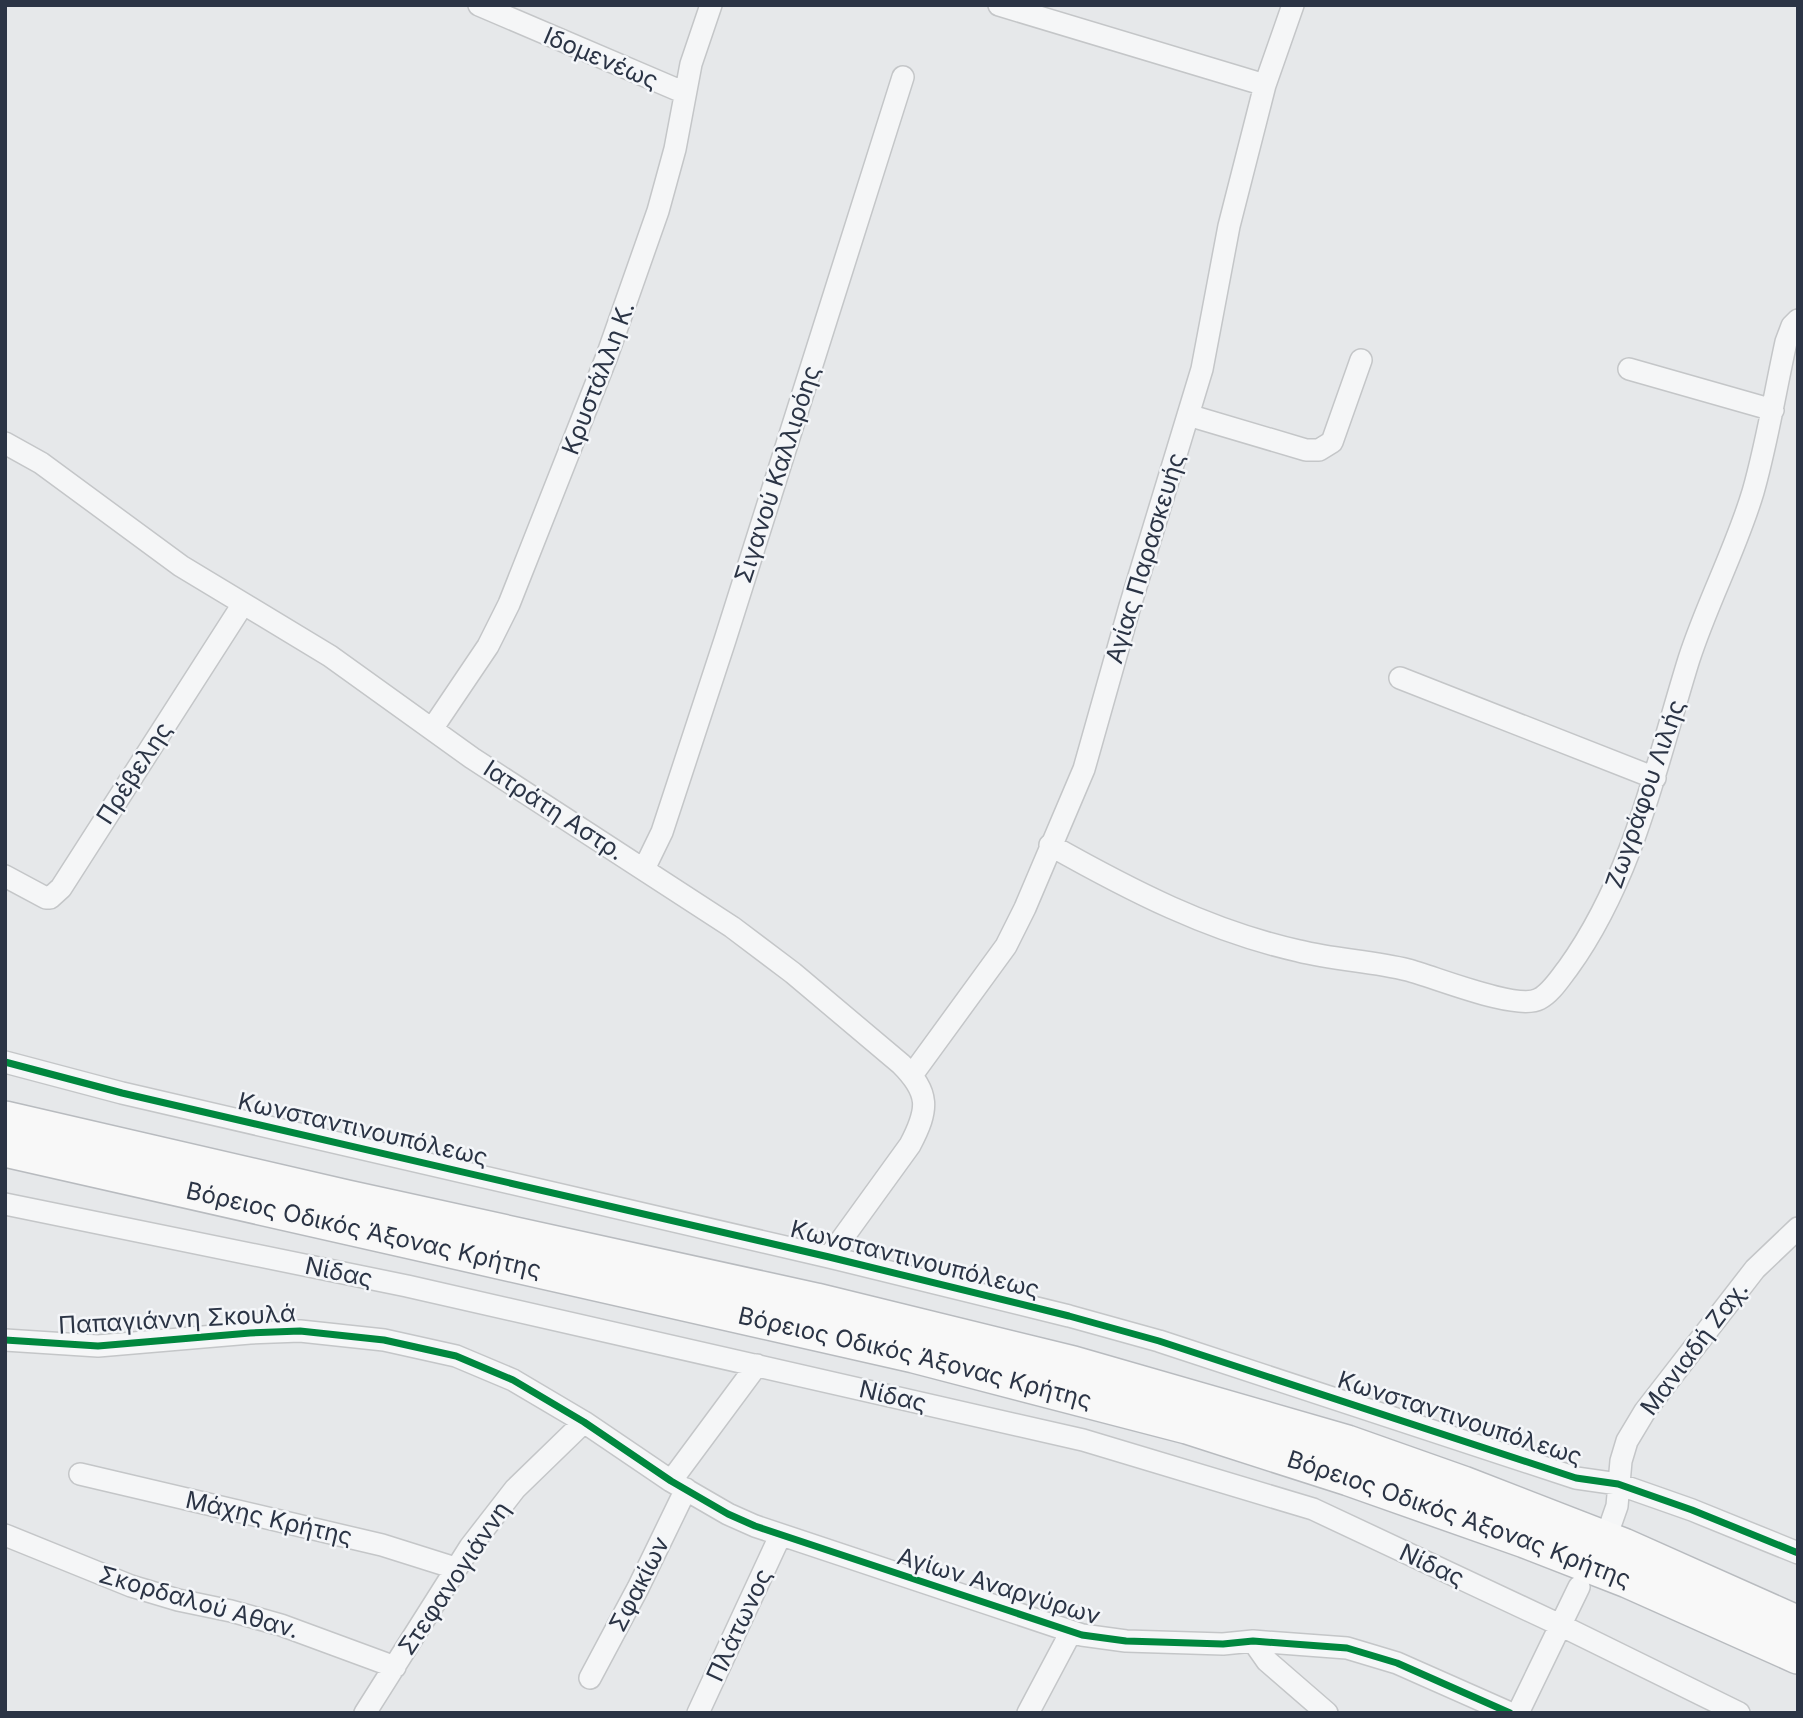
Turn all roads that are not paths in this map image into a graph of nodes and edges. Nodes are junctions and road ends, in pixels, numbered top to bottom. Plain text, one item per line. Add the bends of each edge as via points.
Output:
1 (479, 5) edge
2 (711, 5) edge
3 (999, 5) edge
4 (1293, 5) edge
5 (903, 77) dead end
6 (1265, 85) junction
7 (685, 93) junction
8 (1798, 320) edge
9 (1361, 360) dead end
10 (1629, 369) dead end
11 (1773, 410) junction
12 (1188, 415) junction
13 (5, 443) edge
14 (243, 604) junction
15 (1400, 678) dead end
16 (432, 729) junction
17 (1656, 778) junction
18 (1050, 845) junction
19 (644, 869) junction
20 (5, 876) edge
21 (5, 1062) edge
22 (912, 1075) junction
23 (5, 1119) edge
24 (5, 1148) edge
25 (5, 1204) edge
26 (1798, 1228) edge
27 (829, 1257) junction
28 (5, 1340) edge
29 (757, 1365) junction
30 (584, 1422) junction
31 (80, 1474) dead end
32 (1618, 1484) junction
33 (679, 1485) junction
34 (1610, 1526) dead end
35 (5, 1535) edge
36 (780, 1536) junction
37 (1798, 1553) edge
38 (456, 1568) junction
39 (1579, 1587) dead end
40 (1560, 1625) junction
41 (1798, 1625) edge
42 (1071, 1632) junction
43 (1253, 1641) junction
44 (1798, 1655) edge
45 (395, 1667) junction
46 (590, 1678) dead end
47 (365, 1713) edge
48 (698, 1713) edge
49 (1028, 1713) edge
50 (1326, 1713) edge
51 (1510, 1713) edge
52 (1518, 1713) edge
53 (1740, 1713) edge

1 - 7 street, Ιδομενέως
2 - 7 street, Κρυστάλλη Κ.
3 - 6 street
4 - 6 street, Αγίας Παρασκευής
5 - 19 street, Σιγανού Καλλιρόης via 725,640 662,832
6 - 12 street, Αγίας Παρασκευής
7 - 16 street, Κρυστάλλη Κ. via 675,149 643,259 525,567 488,646
8 - 11 street, Ζωγράφου Λιλής via 1786,342
9 - 12 street via 1332,442 1320,450 1306,450
10 - 11 street
11 - 17 street, Ζωγράφου Λιλής via 1753,491 1701,625
12 - 18 street, Αγίας Παρασκευής via 1084,769
13 - 14 street, Ιατράτη Αστρ. via 41,463 181,566
14 - 16 street, Ιατράτη Αστρ. via 350,669
14 - 20 street, Πρέβελης via 61,888 46,898
15 - 17 street
16 - 19 street, Ιατράτη Αστρ.
17 - 18 street, Ζωγράφου Λιλής via 1597,924 1552,989 1530,1002 1511,1001 1407,970 1252,939 1144,897
18 - 22 street, Αγίας Παρασκευής via 1006,946
19 - 22 street, Ιατράτη Αστρ. via 759,947
21 - 27 street, Κωνσταντινουπόλεως
22 - 27 street, Ιατράτη Αστρ. via 923,1093 917,1131
23 - 41 highway, Βόρειος Οδικός Άξονας Κρήτης via 816,1302 1097,1372 1347,1444 1463,1485 1623,1548
24 - 44 highway, Βόρειος Οδικός Άξονας Κρήτης via 914,1354 1187,1425 1525,1539
25 - 29 street, Νίδας via 407,1286
26 - 32 street, Μανιαδή Ζαχ. via 1755,1269 1645,1411 1627,1440
27 - 32 street, Κωνσταντινουπόλεως via 1159,1341 1576,1478
28 - 30 street, Παπαγιάννη Σκουλά via 98,1346 300,1331 384,1340 487,1368
29 - 33 street, Σφακίων
29 - 40 street, Νίδας via 1083,1440 1313,1509
30 - 33 street, Αγίων Αναργύρων
30 - 38 street, Στεφανογιάννη via 515,1489
31 - 38 street, Μάχης Κρήτης via 382,1545
32 - 34 street, Μανιαδή Ζαχ.
32 - 37 street, Κωνσταντινουπόλεως
33 - 36 street, Αγίων Αναργύρων via 728,1514
33 - 46 street, Σφακίων via 638,1588
35 - 45 street, Σκορδαλού Αθαν. via 131,1586 271,1622
36 - 42 street, Αγίων Αναργύρων
36 - 48 street, Πλάτωνος
38 - 45 street, Στεφανογιάννη
39 - 40 street
40 - 52 street
40 - 53 street, Νίδας
42 - 43 street, Αγίων Αναργύρων via 1126,1641
42 - 49 street
43 - 50 street via 1267,1661
43 - 51 street, Αγίων Αναργύρων via 1334,1646 1373,1655
45 - 47 street, Στεφανογιάννη

